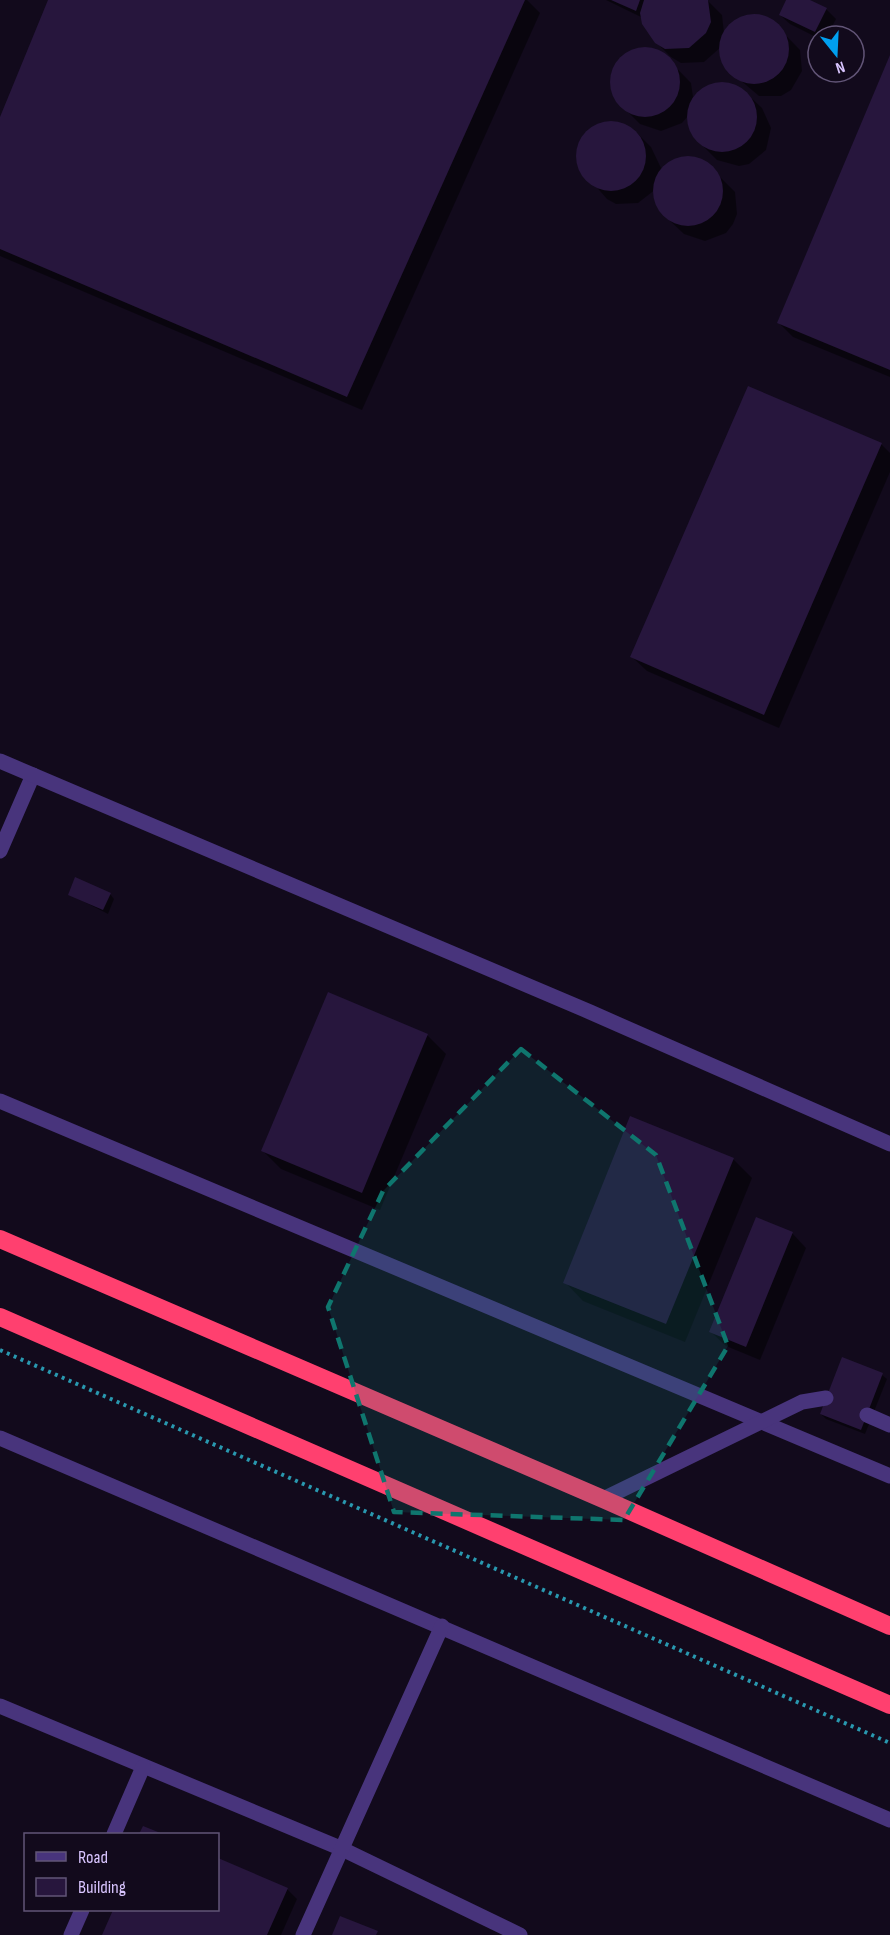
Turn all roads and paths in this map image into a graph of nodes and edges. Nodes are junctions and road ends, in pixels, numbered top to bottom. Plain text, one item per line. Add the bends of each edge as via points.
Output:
1 (0, 761) edge
2 (33, 775) junction
3 (0, 851) edge
4 (0, 1101) edge
5 (890, 1144) edge
6 (1, 1238) edge
7 (0, 1317) edge
8 (0, 1350) edge
9 (826, 1398) dead end
10 (867, 1415) dead end
11 (764, 1421) junction
12 (890, 1425) edge
13 (0, 1438) edge
14 (890, 1476) edge
15 (603, 1499) junction
16 (442, 1626) junction
17 (890, 1626) edge
18 (890, 1704) edge
19 (0, 1706) edge
20 (890, 1743) edge
21 (143, 1767) junction
22 (890, 1820) edge
23 (114, 1833) edge
24 (340, 1848) junction
25 (82, 1911) edge
26 (71, 1935) edge
27 (303, 1935) edge
28 (520, 1935) edge

1 - 2 street
2 - 3 street
2 - 5 street
4 - 11 street
6 - 15 highway
7 - 18 highway
8 - 20 path
9 - 11 street via 802,1402
10 - 12 street
11 - 14 street
11 - 15 street
13 - 16 street
15 - 17 highway
16 - 22 street
16 - 24 street
19 - 21 street
21 - 23 street
21 - 24 street
24 - 27 street
24 - 28 street
25 - 26 street

